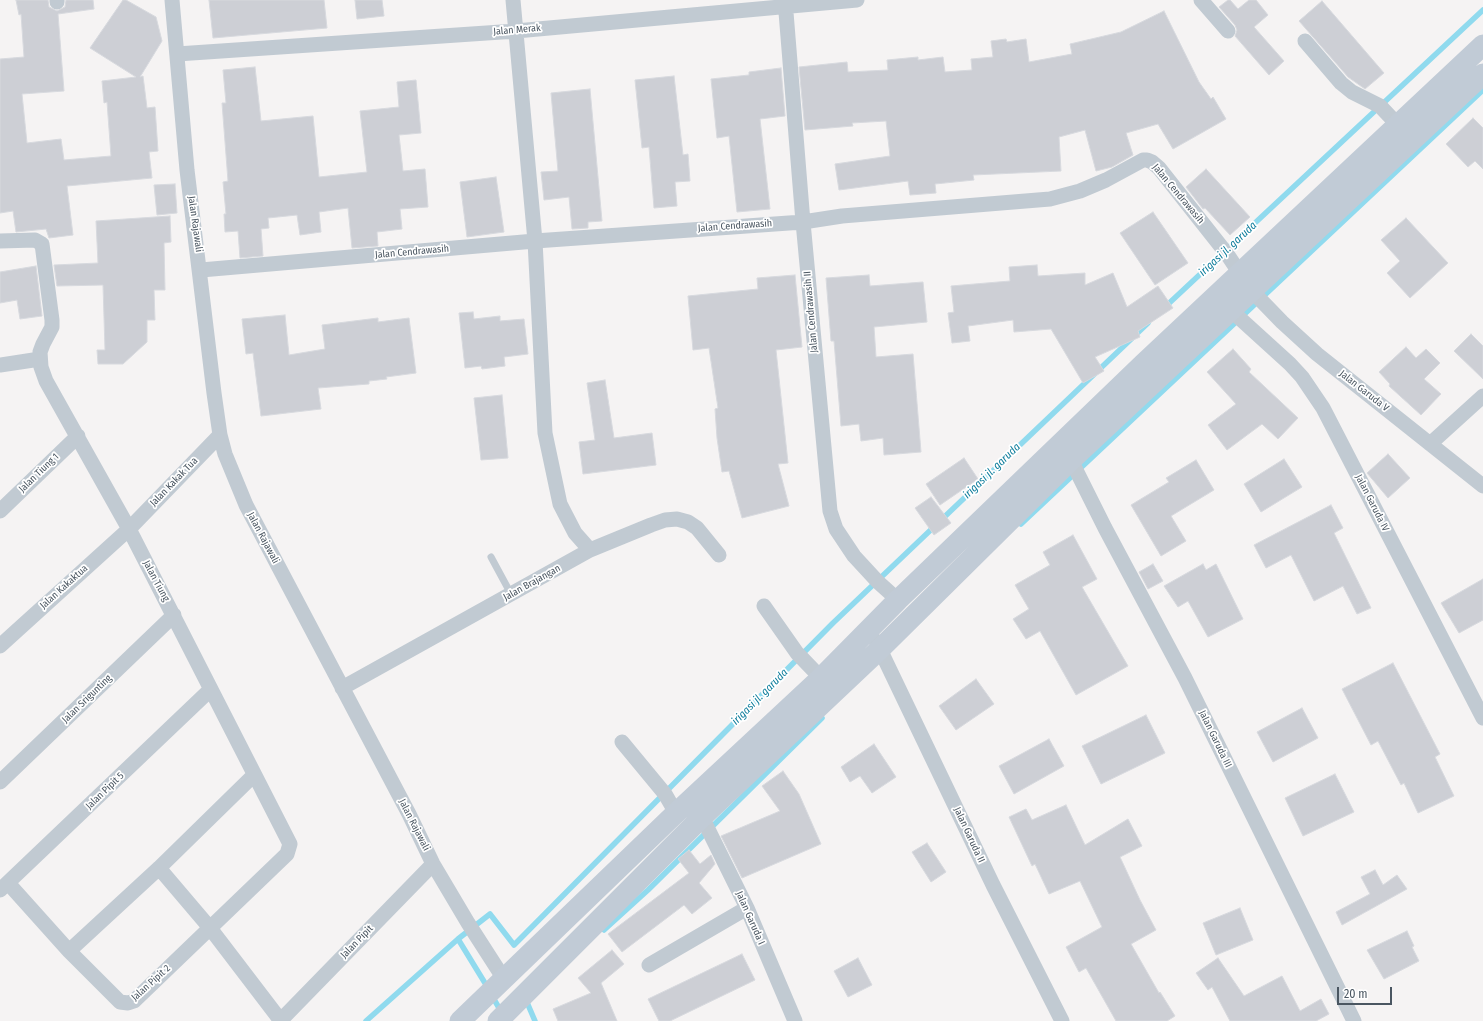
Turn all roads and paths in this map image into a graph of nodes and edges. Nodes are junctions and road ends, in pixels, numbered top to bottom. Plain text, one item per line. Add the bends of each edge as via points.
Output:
1 (172, 0) edge
2 (513, 0) edge
3 (857, 0) edge
4 (1201, 0) edge
5 (786, 3) edge
6 (516, 31) junction
7 (1228, 31) dead end
8 (1305, 42) dead end
9 (1483, 45) edge
10 (178, 54) junction
11 (1483, 74) edge
12 (1397, 124) junction
13 (803, 222) junction
14 (535, 240) junction
15 (0, 241) edge
16 (1224, 250) joint
17 (201, 270) junction
18 (1239, 273) junction
19 (1251, 290) junction
20 (1215, 296) junction
21 (1230, 310) junction
22 (40, 359) junction
23 (1143, 364) junction
24 (0, 365) edge
25 (1158, 380) junction
26 (1483, 396) edge
27 (220, 435) junction
28 (78, 436) junction
29 (1430, 444) junction
30 (1071, 460) junction
31 (1483, 486) edge
32 (0, 511) edge
33 (128, 529) junction
34 (590, 550) junction
35 (719, 555) dead end
36 (491, 556) dead end
37 (511, 594) junction
38 (898, 600) junction
39 (764, 606) dead end
40 (174, 615) junction
41 (870, 629) junction
42 (0, 646) edge
43 (881, 648) junction
44 (821, 678) junction
45 (342, 688) junction
46 (210, 690) junction
47 (1483, 718) edge
48 (622, 742) dead end
49 (254, 775) junction
50 (0, 782) edge
51 (676, 813) junction
52 (702, 817) junction
53 (289, 840) joint
54 (433, 864) junction
55 (159, 868) junction
56 (4, 887) edge
57 (747, 908) junction
58 (210, 928) junction
59 (69, 951) junction
60 (649, 965) dead end
61 (504, 979) junction
62 (520, 1012) edge
63 (281, 1021) edge
64 (460, 1021) edge
65 (498, 1021) edge
66 (795, 1021) edge
67 (1062, 1021) edge
68 (1354, 1021) edge

1 - 10 street, Jalan Rajawali
2 - 6 street
3 - 5 street, Jalan Merak
4 - 7 street
5 - 6 street, Jalan Merak
5 - 13 street, Jalan Cendrawasih II
6 - 10 street, Jalan Merak
6 - 14 street
8 - 12 street via 1340,83 1376,104
9 - 12 main road
10 - 17 street, Jalan Rajawali via 187,170
11 - 19 main road
12 - 18 main road
13 - 14 street, Jalan Cendrawasih
13 - 16 street, Jalan Cendrawasih via 842,216 1050,199 1080,191 1147,160 1160,168
13 - 38 street, Jalan Cendrawasih II via 830,511 836,529 854,556
14 - 17 street, Jalan Cendrawasih
14 - 34 street via 545,433 560,504 575,533
15 - 22 street via 35,240 42,244 52,323 42,344
16 - 18 street, Jalan Garuda V
17 - 27 street, Jalan Rajawali
18 - 19 street, Jalan Garuda V
18 - 20 main road
19 - 21 main road
19 - 29 street, Jalan Garuda V via 1316,354
20 - 21 street, Jalan Garuda IV
20 - 23 main road
21 - 25 main road
21 - 47 street, Jalan Garuda IV via 1290,364 1323,408
22 - 24 street
22 - 28 street, Jalan Tiung via 46,381
23 - 25 main road
23 - 38 main road
25 - 30 main road
26 - 29 street
27 - 33 street, Jalan Kakak Tua
27 - 45 street, Jalan Rajawali via 246,505
28 - 32 street, Jalan Tiung 1
28 - 33 street, Jalan Tiung
29 - 31 street, Jalan Garuda V
30 - 43 main road
30 - 68 street, Jalan Garuda III via 1185,678
33 - 40 street, Jalan Tiung
33 - 42 street, Jalan Kakaktua
34 - 35 street, Jalan Brajangan via 651,525 677,519 697,528
34 - 37 street, Jalan Brajangan
36 - 37 lane
37 - 45 street, Jalan Brajangan
38 - 41 main road
39 - 44 street via 800,657
40 - 46 street, Jalan Tiung
40 - 50 street, Jalan Srigunting
41 - 43 street, Jalan Garuda II
41 - 44 main road
43 - 52 main road
43 - 67 street, Jalan Garuda II via 993,884
44 - 51 main road
45 - 54 street, Jalan Rajawali
46 - 49 street, Jalan Tiung
46 - 56 street, Jalan Pipit 5
48 - 51 street via 662,790
49 - 53 street, Jalan Tiung
49 - 55 street
51 - 61 main road
52 - 57 street, Jalan Garuda I
52 - 62 main road
53 - 58 street, Jalan Pipit 2 via 287,854
54 - 61 street, Jalan Rajawali
54 - 63 street, Jalan Pipit
55 - 58 street
55 - 59 street
56 - 59 street, Jalan Pipit 2
57 - 60 street
57 - 66 street, Jalan Garuda I
58 - 59 street, Jalan Pipit 2 via 134,1001 128,1003 120,1002
58 - 63 street
61 - 62 main road, Jalan Rajawali
61 - 64 main road
62 - 65 main road

